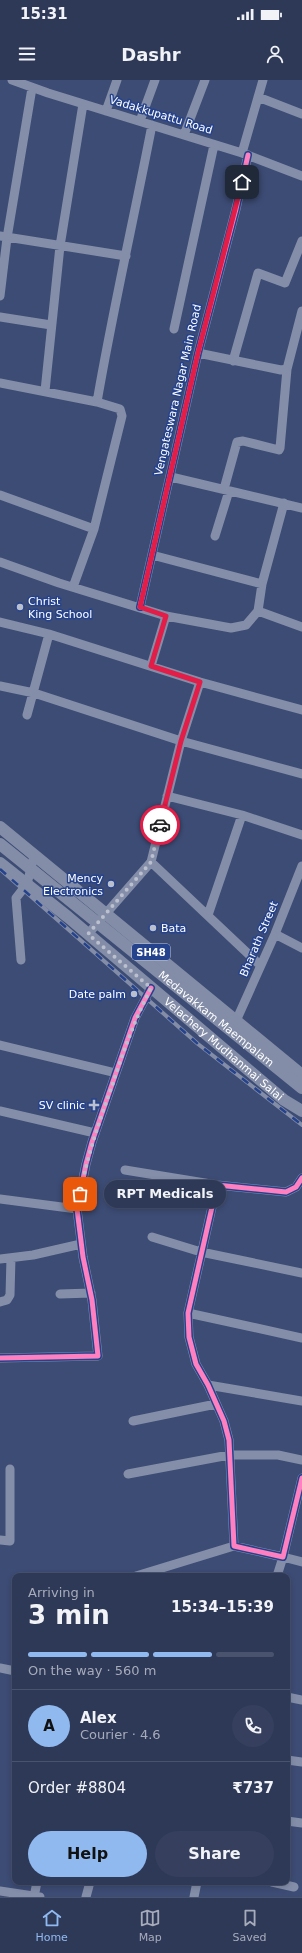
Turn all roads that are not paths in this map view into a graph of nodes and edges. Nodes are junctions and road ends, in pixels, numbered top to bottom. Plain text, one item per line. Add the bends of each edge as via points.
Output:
1 (12, 80) edge
2 (117, 80) edge
3 (156, 80) edge
4 (205, 80) edge
5 (263, 80) edge
6 (32, 88) junction
7 (258, 97) junction
8 (83, 104) junction
9 (106, 111) junction
10 (302, 114) edge
11 (140, 121) junction
12 (152, 125) junction
13 (184, 136) junction
14 (214, 144) junction
15 (245, 154) junction
16 (302, 176) edge
17 (4, 237) edge
18 (302, 241) edge
19 (60, 246) junction
20 (300, 252) edge
21 (126, 256) junction
22 (0, 296) edge
23 (302, 311) edge
24 (0, 317) edge
25 (51, 325) junction
26 (174, 329) dead end
27 (198, 353) junction
28 (232, 361) junction
29 (287, 369) junction
30 (0, 383) edge
31 (45, 391) junction
32 (97, 402) junction
33 (171, 477) junction
34 (226, 490) junction
35 (0, 495) edge
36 (284, 503) junction
37 (302, 508) edge
38 (94, 529) junction
39 (215, 536) dead end
40 (152, 555) junction
41 (0, 562) edge
42 (262, 584) junction
43 (73, 587) junction
44 (140, 607) junction
45 (258, 611) junction
46 (166, 616) junction
47 (0, 622) edge
48 (302, 628) edge
49 (49, 634) junction
50 (151, 666) junction
51 (200, 682) junction
52 (0, 686) edge
53 (34, 693) junction
54 (302, 710) edge
55 (27, 715) dead end
56 (181, 741) junction
57 (302, 774) edge
58 (167, 796) junction
59 (242, 815) junction
60 (0, 828) edge
61 (302, 835) edge
62 (0, 844) edge
63 (34, 856) junction
64 (151, 862) junction
65 (0, 863) edge
66 (302, 866) edge
67 (27, 884) junction
68 (106, 915) junction
69 (208, 916) junction
70 (88, 934) junction
71 (275, 934) junction
72 (302, 948) edge
73 (21, 960) dead end
74 (260, 965) junction
75 (151, 988) junction
76 (236, 1021) junction
77 (0, 1045) edge
78 (116, 1073) junction
79 (302, 1075) edge
80 (302, 1088) edge
81 (0, 1111) edge
82 (302, 1111) edge
83 (95, 1134) junction
84 (125, 1170) dead end
85 (302, 1178) edge
86 (217, 1185) junction
87 (0, 1199) edge
88 (77, 1209) junction
89 (152, 1237) dead end
90 (81, 1244) junction
91 (201, 1252) junction
92 (11, 1258) junction
93 (0, 1259) edge
94 (302, 1273) edge
95 (90, 1293) junction
96 (60, 1294) dead end
97 (0, 1302) edge
98 (188, 1313) junction
99 (302, 1338) edge
100 (0, 1358) edge
101 (208, 1385) junction
102 (302, 1401) edge
103 (216, 1404) junction
104 (133, 1421) dead end
105 (230, 1455) junction
106 (302, 1460) edge
107 (10, 1469) dead end
108 (128, 1474) dead end
109 (302, 1478) edge
110 (298, 1514) edge
111 (0, 1540) edge
112 (234, 1546) junction
113 (283, 1557) junction
114 (302, 1562) edge
115 (146, 1573) edge
116 (278, 1573) edge
117 (0, 1668) edge
118 (12, 1670) edge
119 (290, 1698) edge
120 (302, 1700) edge
121 (290, 1760) edge
122 (302, 1762) edge
123 (290, 1821) edge
124 (302, 1823) edge
125 (37, 1885) edge
126 (89, 1885) edge
127 (196, 1885) edge
128 (285, 1885) edge
129 (294, 1887) dead end
130 (0, 1891) edge
131 (36, 1897) edge
132 (86, 1897) edge
133 (194, 1897) edge

1 - 6 street, Vadakkupattu Road
2 - 9 street
3 - 11 street
4 - 13 street
5 - 7 street, Vengateswara Nagar Main Road
6 - 8 street, Vadakkupattu Road
6 - 17 street
7 - 10 street
7 - 15 street, Vengateswara Nagar Main Road
8 - 9 street, Vadakkupattu Road
8 - 19 street
9 - 11 street, Vadakkupattu Road
11 - 12 street, Vadakkupattu Road
12 - 13 street, Vadakkupattu Road
12 - 21 street
13 - 14 street, Vadakkupattu Road
14 - 15 street, Vadakkupattu Road
14 - 26 street
15 - 16 street, Vadakkupattu Road
15 - 27 street, Vengateswara Nagar Main Road via 236,209
17 - 19 street
17 - 22 street
18 - 20 street
19 - 21 street
19 - 25 street
20 - 28 street via 285,283 258,273
21 - 32 street
23 - 29 street
24 - 25 street
25 - 31 street
27 - 28 street
27 - 33 street, Vengateswara Nagar Main Road
28 - 29 street
29 - 34 street via 279,450 243,441 237,442
30 - 31 street
31 - 32 street
32 - 38 street via 120,409 122,416
33 - 34 street
33 - 40 street, Vengateswara Nagar Main Road
34 - 36 street
34 - 39 street
35 - 38 street
36 - 37 street
36 - 42 street
38 - 43 street
40 - 42 street
40 - 44 street, Vengateswara Nagar Main Road
41 - 43 street
42 - 45 street
43 - 44 street
44 - 46 street
45 - 46 street via 246,625 231,628
45 - 48 street
46 - 50 street
47 - 49 street
49 - 50 street
49 - 53 street
50 - 51 street
51 - 54 street
51 - 56 street
52 - 53 street
53 - 55 street
53 - 56 street
56 - 57 street
56 - 58 street
58 - 59 street
58 - 64 street
59 - 61 street
59 - 69 street
60 - 63 main road, SH48
62 - 80 main road, Medavakkam Maempalam, bridge
63 - 67 street
63 - 68 main road, SH48
64 - 68 street
64 - 69 street
65 - 67 main road, Velachery Mudhanmai Salai / SH48
66 - 71 street, Bharath Street
67 - 70 main road, Velachery Mudhanmai Salai / SH48
67 - 73 street via 16,898
68 - 70 street
68 - 76 main road, SH48
69 - 74 street
70 - 75 main road, Velachery Mudhanmai Salai / SH48
71 - 72 street
71 - 74 street, Bharath Street
74 - 76 street, Bharath Street
75 - 78 street via 135,1018
75 - 82 main road, Velachery Mudhanmai Salai / SH48 via 284,1100
76 - 79 main road, SH48
77 - 78 street
78 - 83 street
81 - 83 street
83 - 88 street
84 - 86 street
85 - 86 street via 296,1187 286,1192
86 - 91 street
87 - 88 street
88 - 90 street
89 - 91 street
90 - 92 street
90 - 95 street
91 - 94 street
91 - 98 street
92 - 93 street
92 - 97 street via 10,1295 7,1300
95 - 96 street
95 - 100 street via 98,1356
98 - 99 street
98 - 101 street via 189,1336 196,1364
101 - 102 street
101 - 103 street
103 - 104 street
103 - 105 street via 230,1440
105 - 106 street via 278,1455
105 - 108 street
105 - 112 street
107 - 111 street via 10,1541
109 - 110 street
110 - 113 street
112 - 113 street
112 - 115 street
113 - 114 street
113 - 116 street
117 - 118 street
119 - 120 street
121 - 122 street
123 - 124 street
125 - 131 street
126 - 132 street
127 - 133 street
128 - 129 street
130 - 131 street

